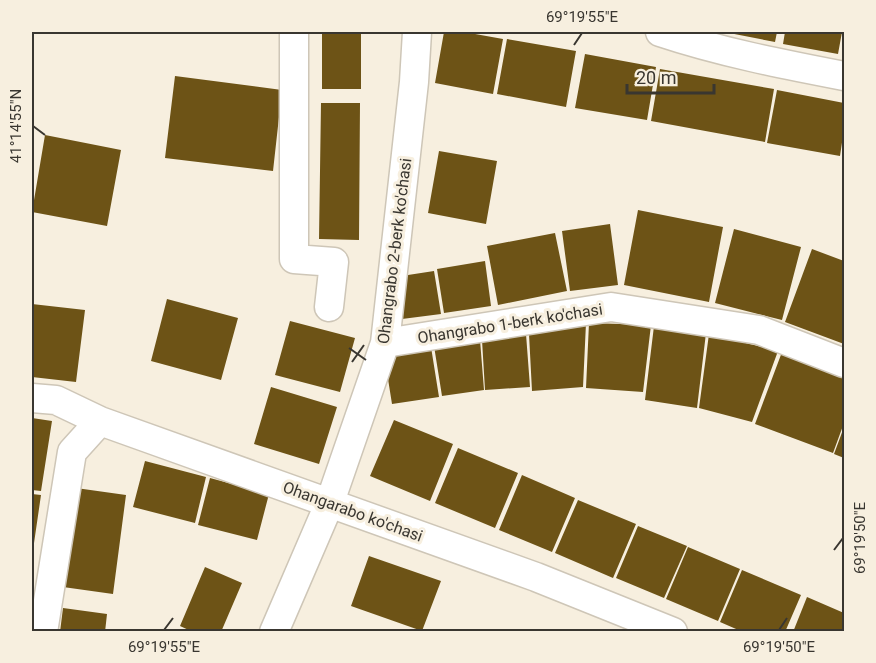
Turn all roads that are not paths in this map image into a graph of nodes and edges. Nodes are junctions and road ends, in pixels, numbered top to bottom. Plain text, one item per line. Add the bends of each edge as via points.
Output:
1 (294, 32) edge
2 (417, 32) edge
3 (660, 32) edge
4 (689, 36) edge
5 (844, 76) edge
6 (329, 307) dead end
7 (385, 343) junction
8 (844, 363) edge
9 (32, 398) edge
10 (100, 421) junction
11 (330, 502) junction
12 (43, 632) edge
13 (273, 632) edge
14 (673, 632) edge

1 - 6 street via 294,260 334,262
2 - 7 street, Ohangrabo 2-berk ko'chasi
3 - 4 street
4 - 5 street via 773,62
7 - 8 street, Ohangrabo 1-berk ko'chasi via 611,307 759,330
7 - 11 street, Ohangrabo 2-berk ko'chasi
9 - 10 street, Ohangarabo ko'chasi via 57,400
10 - 11 street, Ohangarabo ko'chasi
10 - 12 street via 72,452
11 - 13 street, Ohangrabo 2-berk ko'chasi
11 - 14 street, Ohangarabo ko'chasi

